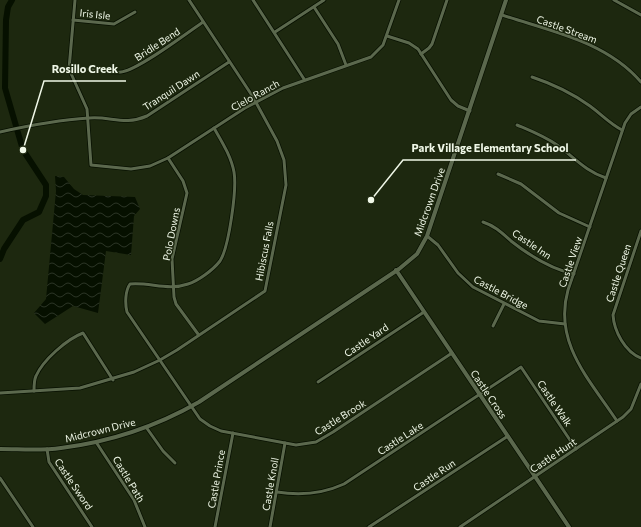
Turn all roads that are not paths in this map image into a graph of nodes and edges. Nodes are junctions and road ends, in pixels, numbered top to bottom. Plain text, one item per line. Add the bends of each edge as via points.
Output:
1 (75, 0) edge
2 (188, 0) edge
3 (253, 0) edge
4 (324, 0) edge
5 (399, 0) edge
6 (446, 0) edge
7 (506, 0) edge
8 (614, 0) edge
9 (314, 7) junction
10 (135, 12) dead end
11 (502, 14) junction
12 (641, 15) edge
13 (73, 20) junction
14 (203, 22) junction
15 (275, 32) junction
16 (387, 36) junction
17 (421, 54) junction
18 (229, 62) junction
19 (346, 65) junction
20 (69, 69) junction
21 (532, 77) dead end
22 (304, 79) junction
23 (641, 82) edge
24 (256, 102) junction
25 (641, 107) edge
26 (470, 111) junction
27 (88, 118) junction
28 (517, 125) dead end
29 (214, 128) junction
30 (622, 130) junction
31 (0, 132) edge
32 (168, 158) junction
33 (498, 174) dead end
34 (606, 178) junction
35 (483, 222) dead end
36 (590, 227) junction
37 (641, 231) edge
38 (427, 236) junction
39 (396, 270) junction
40 (574, 274) junction
41 (173, 287) junction
42 (504, 304) junction
43 (424, 312) junction
44 (565, 324) junction
45 (493, 326) dead end
46 (198, 334) junction
47 (452, 353) junction
48 (641, 358) edge
49 (160, 360) junction
50 (521, 367) joint
51 (114, 380) junction
52 (318, 382) dead end
53 (641, 384) edge
54 (34, 392) junction
55 (0, 393) edge
56 (480, 395) junction
57 (190, 406) junction
58 (617, 421) junction
59 (146, 427) junction
60 (232, 433) junction
61 (508, 436) junction
62 (96, 442) junction
63 (286, 443) junction
64 (47, 448) junction
65 (0, 449) edge
66 (576, 449) junction
67 (176, 463) dead end
68 (535, 477) junction
69 (0, 478) edge
70 (277, 492) junction
71 (33, 527) edge
72 (92, 527) edge
73 (145, 527) edge
74 (215, 527) edge
75 (270, 527) edge
76 (369, 527) edge
77 (460, 527) edge
78 (569, 527) edge

1 - 13 street
2 - 14 street, Hibiscus Falls
3 - 15 street
4 - 9 street
5 - 16 street, Cielo Ranch
6 - 17 street via 432,44
7 - 11 street, Midcrown Drive
8 - 12 street
9 - 15 street
9 - 19 street via 338,44
10 - 13 street, Iris Isle via 114,24
11 - 23 street, Castle Stream via 596,47 614,58
11 - 26 street, Midcrown Drive
13 - 20 street
14 - 18 street, Hibiscus Falls
14 - 20 street, Bridle Bend via 127,71 114,73
15 - 22 street
16 - 17 street via 412,44
16 - 19 street, Cielo Ranch via 375,54
17 - 26 street via 451,100
18 - 24 street, Hibiscus Falls
18 - 27 street, Tranquil Dawn via 136,121
19 - 22 street, Cielo Ranch
20 - 27 street via 85,103
21 - 30 street via 569,92
22 - 24 street, Cielo Ranch
24 - 29 street, Cielo Ranch
24 - 46 street, Hibiscus Falls via 279,145 285,172 285,192 265,291
25 - 30 street, Castle View via 628,117
26 - 38 street, Midcrown Drive
27 - 31 street, Tranquil Dawn via 34,124
27 - 32 street, Cielo Ranch via 91,165 136,169
28 - 34 street via 543,136 587,170
29 - 32 street, Cielo Ranch
29 - 41 street via 230,158 235,182 225,246 219,262 213,268 188,284
30 - 34 street, Castle View
32 - 41 street, Polo Downs via 183,181 187,193 172,259
33 - 36 street via 521,184 558,213
34 - 36 street, Castle View
35 - 40 street, Castle Inn via 498,228 532,256
36 - 40 street, Castle View
37 - 48 street, Castle Queen via 613,315 615,329 621,340 633,354
38 - 39 street, Midcrown Drive via 417,254
38 - 42 street, Castle Bridge via 438,244 468,284
39 - 43 street, Castle Cross
39 - 57 street, Midcrown Drive
40 - 44 street, Castle View via 565,305
41 - 46 street, Polo Downs via 176,304
41 - 49 street, Castle Brook via 130,284 125,304 127,312
42 - 44 street, Castle Bridge via 539,321
42 - 45 street
43 - 47 street, Castle Cross
43 - 52 street, Castle Yard
44 - 58 street, Castle View via 574,356
46 - 49 street, Hibiscus Falls
47 - 56 street, Castle Cross
47 - 63 street, Castle Brook via 320,440 305,444
49 - 51 street, Hibiscus Falls
49 - 57 street, Castle Brook
50 - 56 street, Castle Lake
50 - 66 street, Castle Walk
51 - 54 street, Hibiscus Falls via 80,388
51 - 54 street via 83,333 58,350 40,370 35,377
53 - 58 street, Castle Hunt via 631,409
54 - 55 street, Hibiscus Falls
56 - 61 street, Castle Cross
56 - 70 street, Castle Lake via 344,484 314,494
57 - 59 street, Midcrown Drive
57 - 60 street, Castle Brook via 200,419 210,426
58 - 66 street, Castle Hunt
59 - 62 street, Midcrown Drive
59 - 67 street via 163,451
60 - 63 street, Castle Brook
60 - 74 street, Castle Prince
61 - 68 street, Castle Cross
61 - 76 street, Castle Run
62 - 64 street, Midcrown Drive
62 - 73 street, Castle Path via 134,500
63 - 70 street, Castle Knoll
64 - 65 street, Midcrown Drive
64 - 72 street, Castle Sword via 49,462
66 - 68 street, Castle Hunt
68 - 77 street, Castle Hunt
68 - 78 street, Castle Cross
69 - 71 street
70 - 75 street, Castle Knoll

